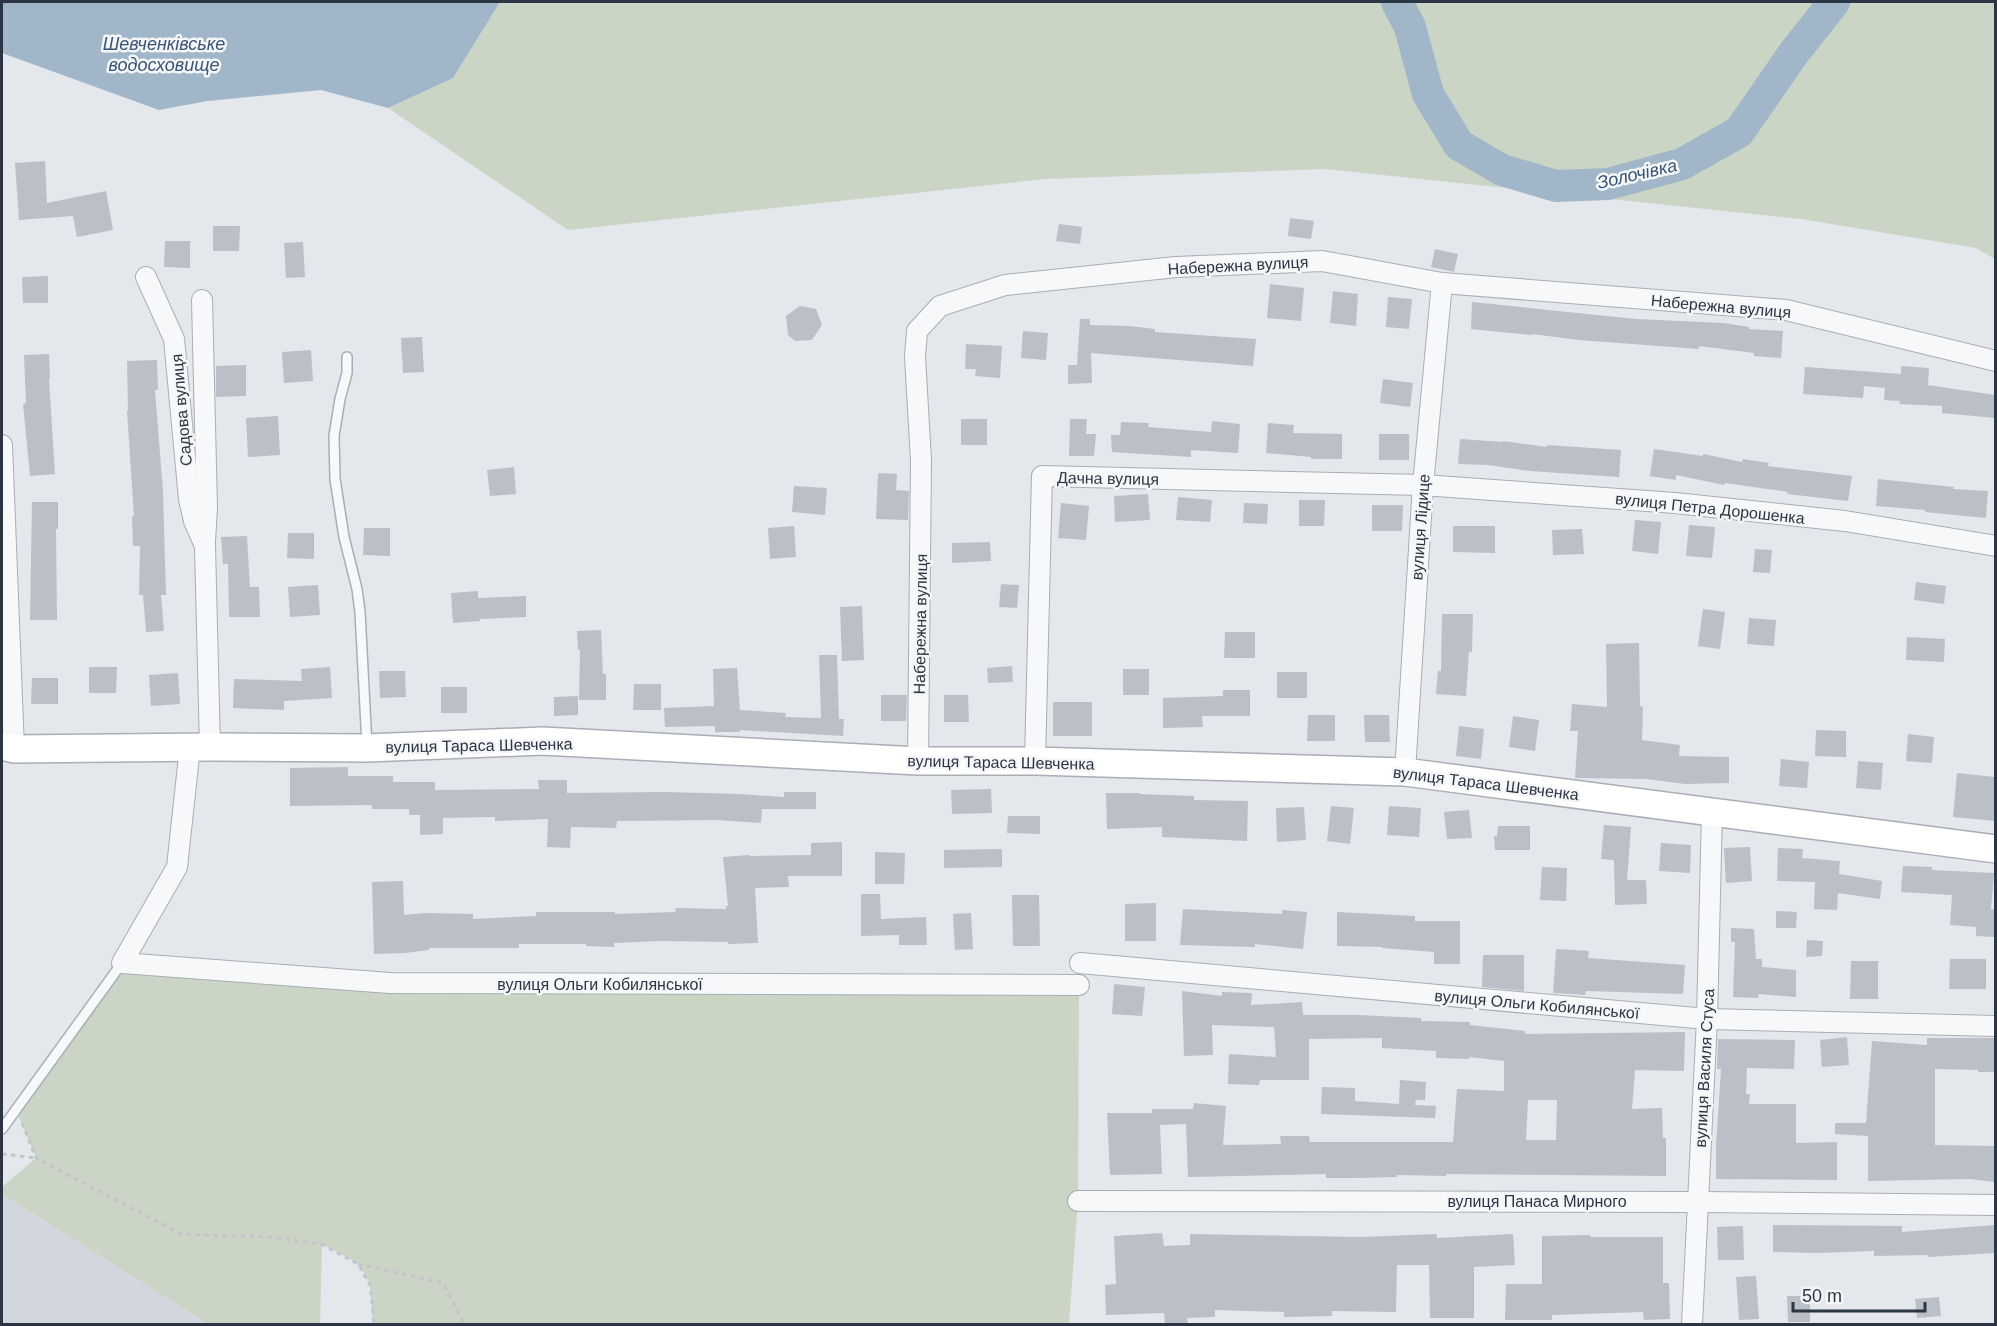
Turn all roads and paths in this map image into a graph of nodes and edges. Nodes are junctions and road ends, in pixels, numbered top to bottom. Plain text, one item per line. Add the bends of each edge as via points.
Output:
1 (146, 277) dead end
2 (1442, 283) junction
3 (202, 300) dead end
4 (347, 357) dead end
5 (1995, 361) edge
6 (2, 445) edge
7 (1422, 485) junction
8 (205, 546) junction
9 (1995, 546) edge
10 (200, 747) junction
11 (8, 748) edge
12 (367, 748) junction
13 (918, 761) junction
14 (1035, 762) junction
15 (1405, 772) junction
16 (1712, 812) junction
17 (1995, 849) edge
18 (122, 963) junction
19 (1080, 963) dead end
20 (1078, 985) dead end
21 (1707, 1019) junction
22 (1995, 1026) edge
23 (15, 1108) junction
24 (2, 1129) edge
25 (2, 1154) edge
26 (36, 1158) junction
27 (1078, 1201) dead end
28 (1698, 1202) junction
29 (1995, 1205) edge
30 (358, 1264) junction
31 (373, 1323) edge
32 (464, 1324) edge
33 (1692, 1324) edge

1 - 8 street, Садова вулиця via 174,339 189,499
2 - 5 street, Набережна вулиця via 1786,310
2 - 7 street, вулиця Лідице
2 - 13 street, Набережна вулиця via 1322,261 1176,267 1005,285 940,306 917,331 915,357 921,460
3 - 8 street, Садова вулиця
4 - 12 lane via 334,436 335,479 360,612
6 - 11 street
7 - 9 street, вулиця Петра Дорошенка via 1698,505 1845,521
7 - 14 street, Дачна вулиця via 1042,476
7 - 15 street, вулиця Лідице
8 - 10 street, Садова вулиця
10 - 11 main road, вулиця Тараса Шевченка
10 - 12 main road, вулиця Тараса Шевченка
10 - 18 street, Садова вулиця via 177,867
12 - 13 main road, вулиця Тараса Шевченка via 543,741
13 - 14 main road, вулиця Тараса Шевченка
14 - 15 main road, вулиця Тараса Шевченка
15 - 16 main road, вулиця Тараса Шевченка
16 - 17 main road, вулиця Тараса Шевченка
16 - 21 street, вулиця Василя Стуса
18 - 20 street, вулиця Ольги Кобилянської via 390,983
18 - 23 lane
19 - 21 street, вулиця Ольги Кобилянської
21 - 22 street, вулиця Ольги Кобилянської
21 - 28 street, вулиця Василя Стуса
23 - 24 lane
23 - 26 path
25 - 26 path
26 - 30 path via 181,1234 270,1237 321,1244
27 - 28 street, вулиця Панаса Мирного
28 - 29 street, вулиця Панаса Мирного
28 - 33 street, вулиця Василя Стуса
30 - 31 path via 370,1285
30 - 32 path via 443,1283

